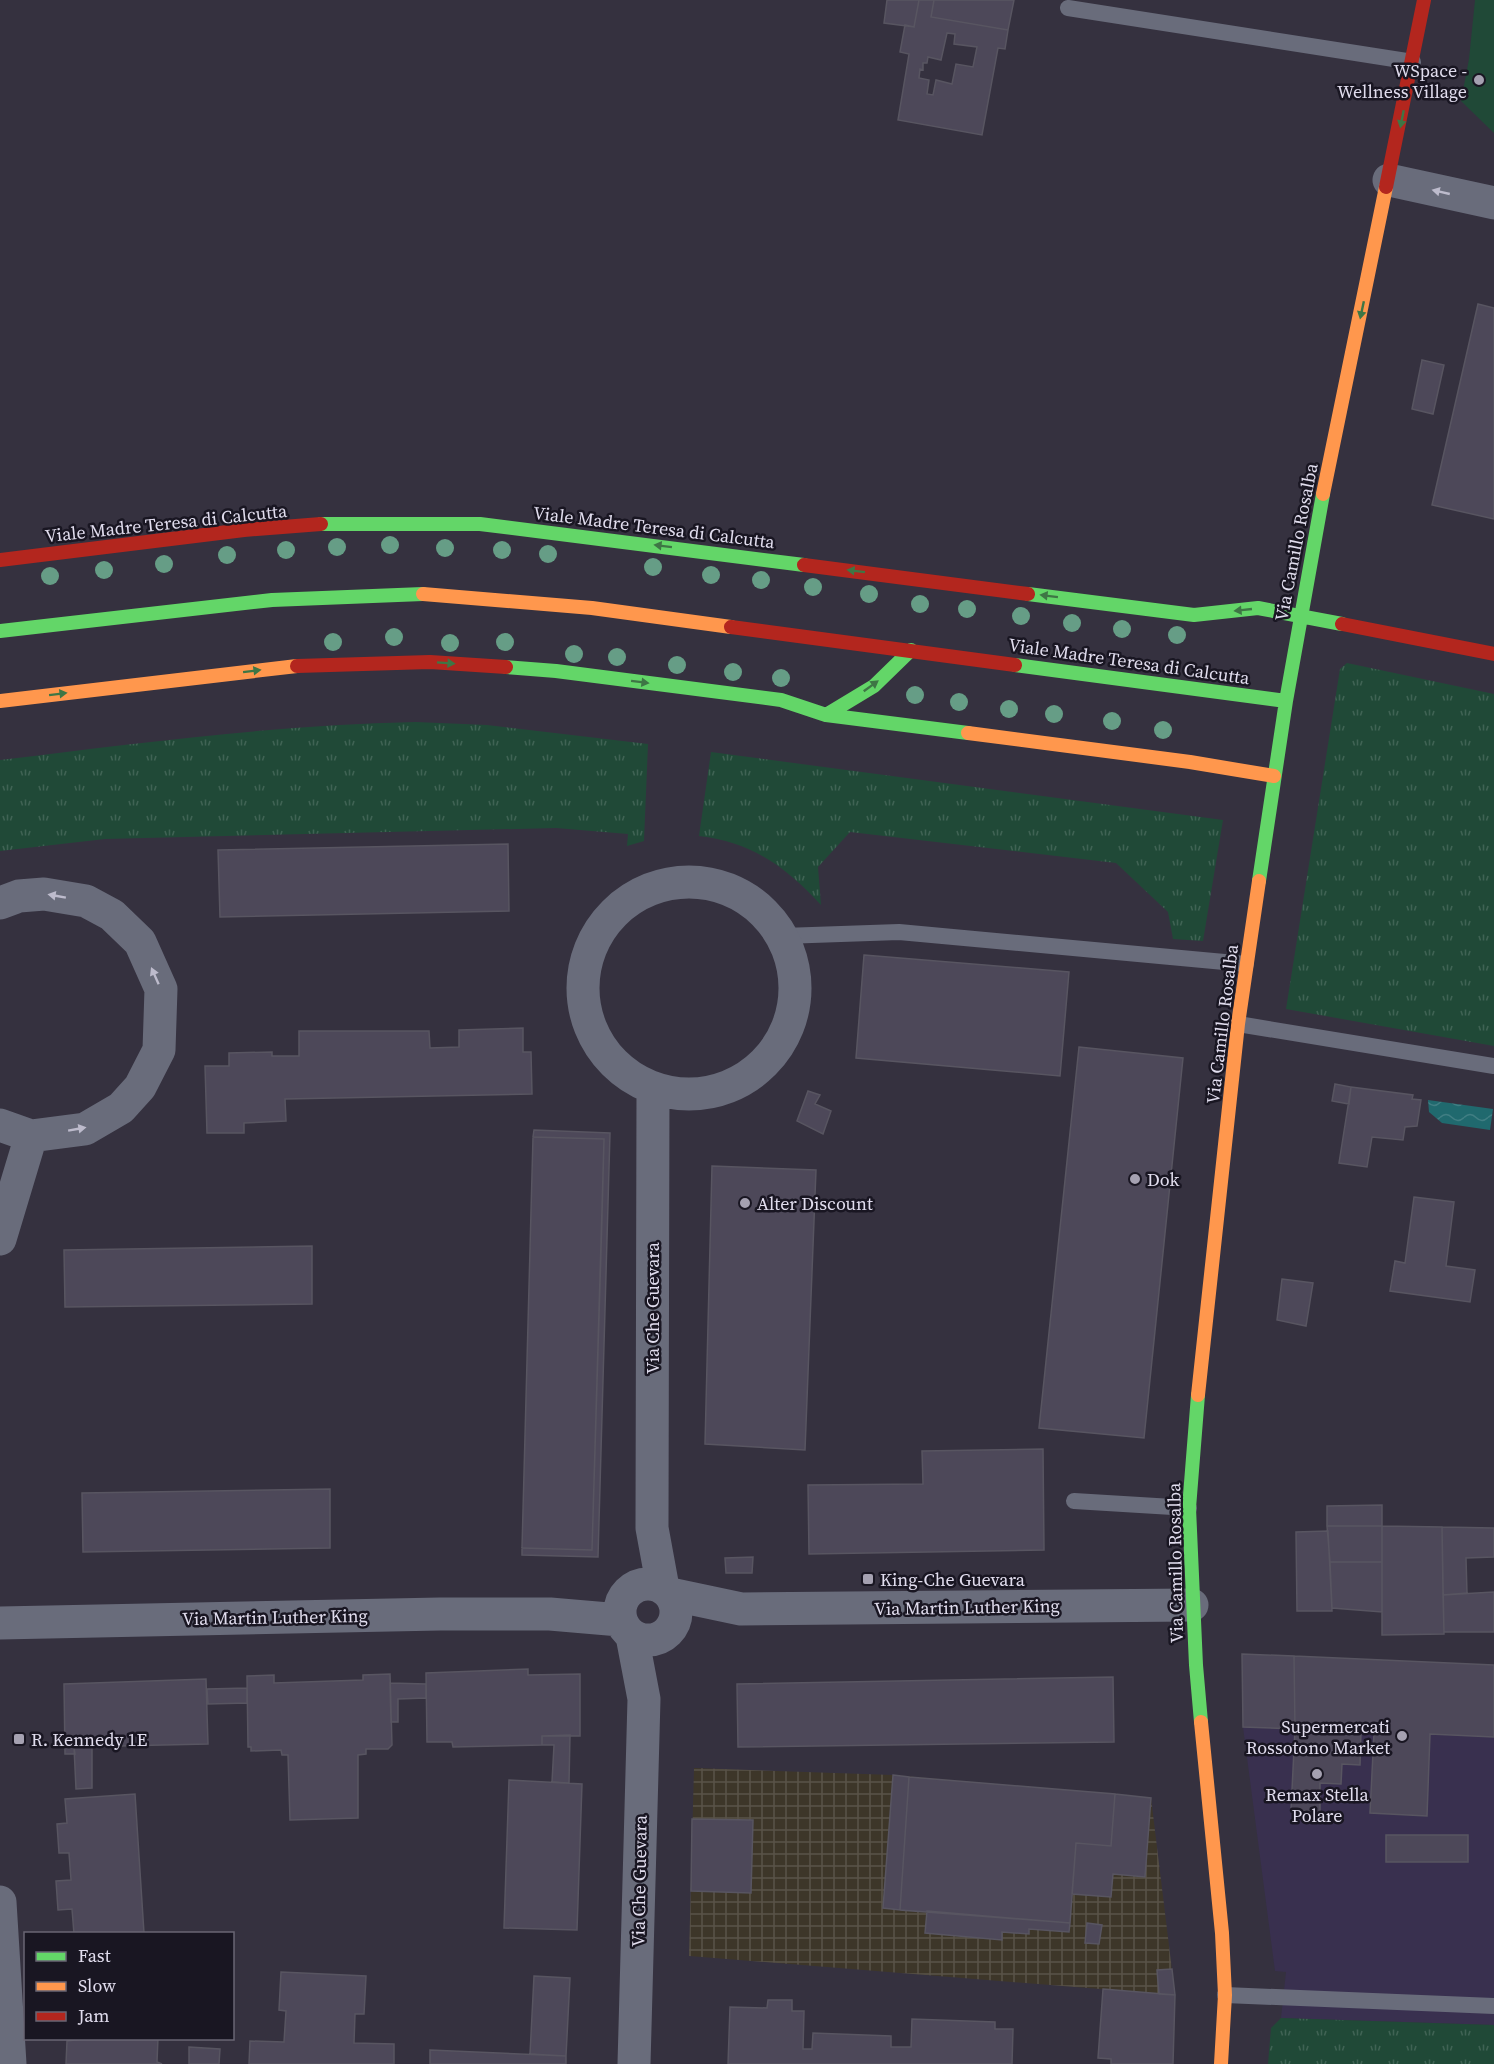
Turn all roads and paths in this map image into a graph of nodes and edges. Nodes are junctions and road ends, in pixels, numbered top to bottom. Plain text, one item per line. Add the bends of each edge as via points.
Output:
1 (1424, 0) edge
2 (1068, 8) dead end
3 (1413, 62) junction
4 (1389, 180) junction
5 (1494, 203) edge
6 (0, 560) edge
7 (1301, 615) junction
8 (0, 631) edge
9 (911, 650) junction
10 (1494, 654) edge
11 (0, 701) edge
12 (1286, 701) junction
13 (826, 715) junction
14 (1274, 776) junction
15 (0, 903) edge
16 (783, 936) junction
17 (1246, 964) junction
18 (1238, 1024) junction
19 (1494, 1066) edge
20 (653, 1089) junction
21 (0, 1125) edge
22 (31, 1136) junction
23 (0, 1239) edge
24 (1074, 1501) dead end
25 (1189, 1508) junction
26 (652, 1528) junction
27 (1192, 1605) junction
28 (627, 1610) junction
29 (668, 1610) junction
30 (0, 1623) edge
31 (644, 1699) junction
32 (0, 1902) edge
33 (1226, 1995) junction
34 (2, 1999) edge
35 (1494, 2006) edge
36 (10, 2064) edge
37 (634, 2064) edge
38 (1221, 2064) edge

1 - 3 main road, Via Camillo Rosalba
2 - 3 lane
3 -> 4 main road, Via Camillo Rosalba
5 -> 4 street
4 -> 7 main road, Via Camillo Rosalba
7 -> 6 main road, Viale Madre Teresa di Calcutta via 1257,608 1194,615 480,524 341,523 244,530
7 - 10 main road, Viale Madre Teresa di Calcutta
7 - 12 main road, Via Camillo Rosalba
8 - 9 main road, Viale Madre Teresa di Calcutta via 272,600 410,593 591,608
9 - 12 main road, Viale Madre Teresa di Calcutta
13 -> 9 main road via 874,686
11 -> 13 main road via 312,664 430,662 556,671 781,700
12 - 14 main road, Via Camillo Rosalba
13 - 14 main road
14 - 17 main road, Via Camillo Rosalba
22 -> 15 street via 85,1129 121,1108 140,1087 159,1050 161,989 140,942 112,915 86,901 44,894 19,896
16 - 17 lane via 899,932
16 - 20 street via 794,964 793,1018 769,1060 733,1086 697,1095
16 - 20 street via 749,900 723,887 685,882 664,885 629,900 603,926 588,954 582,989 587,1020 603,1052 622,1071
17 - 18 main road, Via Camillo Rosalba
18 - 19 lane
18 - 25 main road, Via Camillo Rosalba
20 - 26 street, Via Che Guevara
21 - 22 street
22 - 23 street
24 - 25 lane
25 - 27 main road, Via Camillo Rosalba
26 - 28 street, Via Che Guevara
26 - 29 street, Via Che Guevara
27 - 29 street, Via Martin Luther King
27 - 33 main road, Via Camillo Rosalba
28 - 29 street via 647,1583
28 - 29 street via 652,1640
28 - 30 street, Via Martin Luther King
28 - 31 street, Via Che Guevara
29 - 31 street, Via Che Guevara
31 - 37 street, Via Che Guevara
32 - 34 street
33 - 35 lane
33 - 38 main road, Via Camillo Rosalba
34 - 36 street

